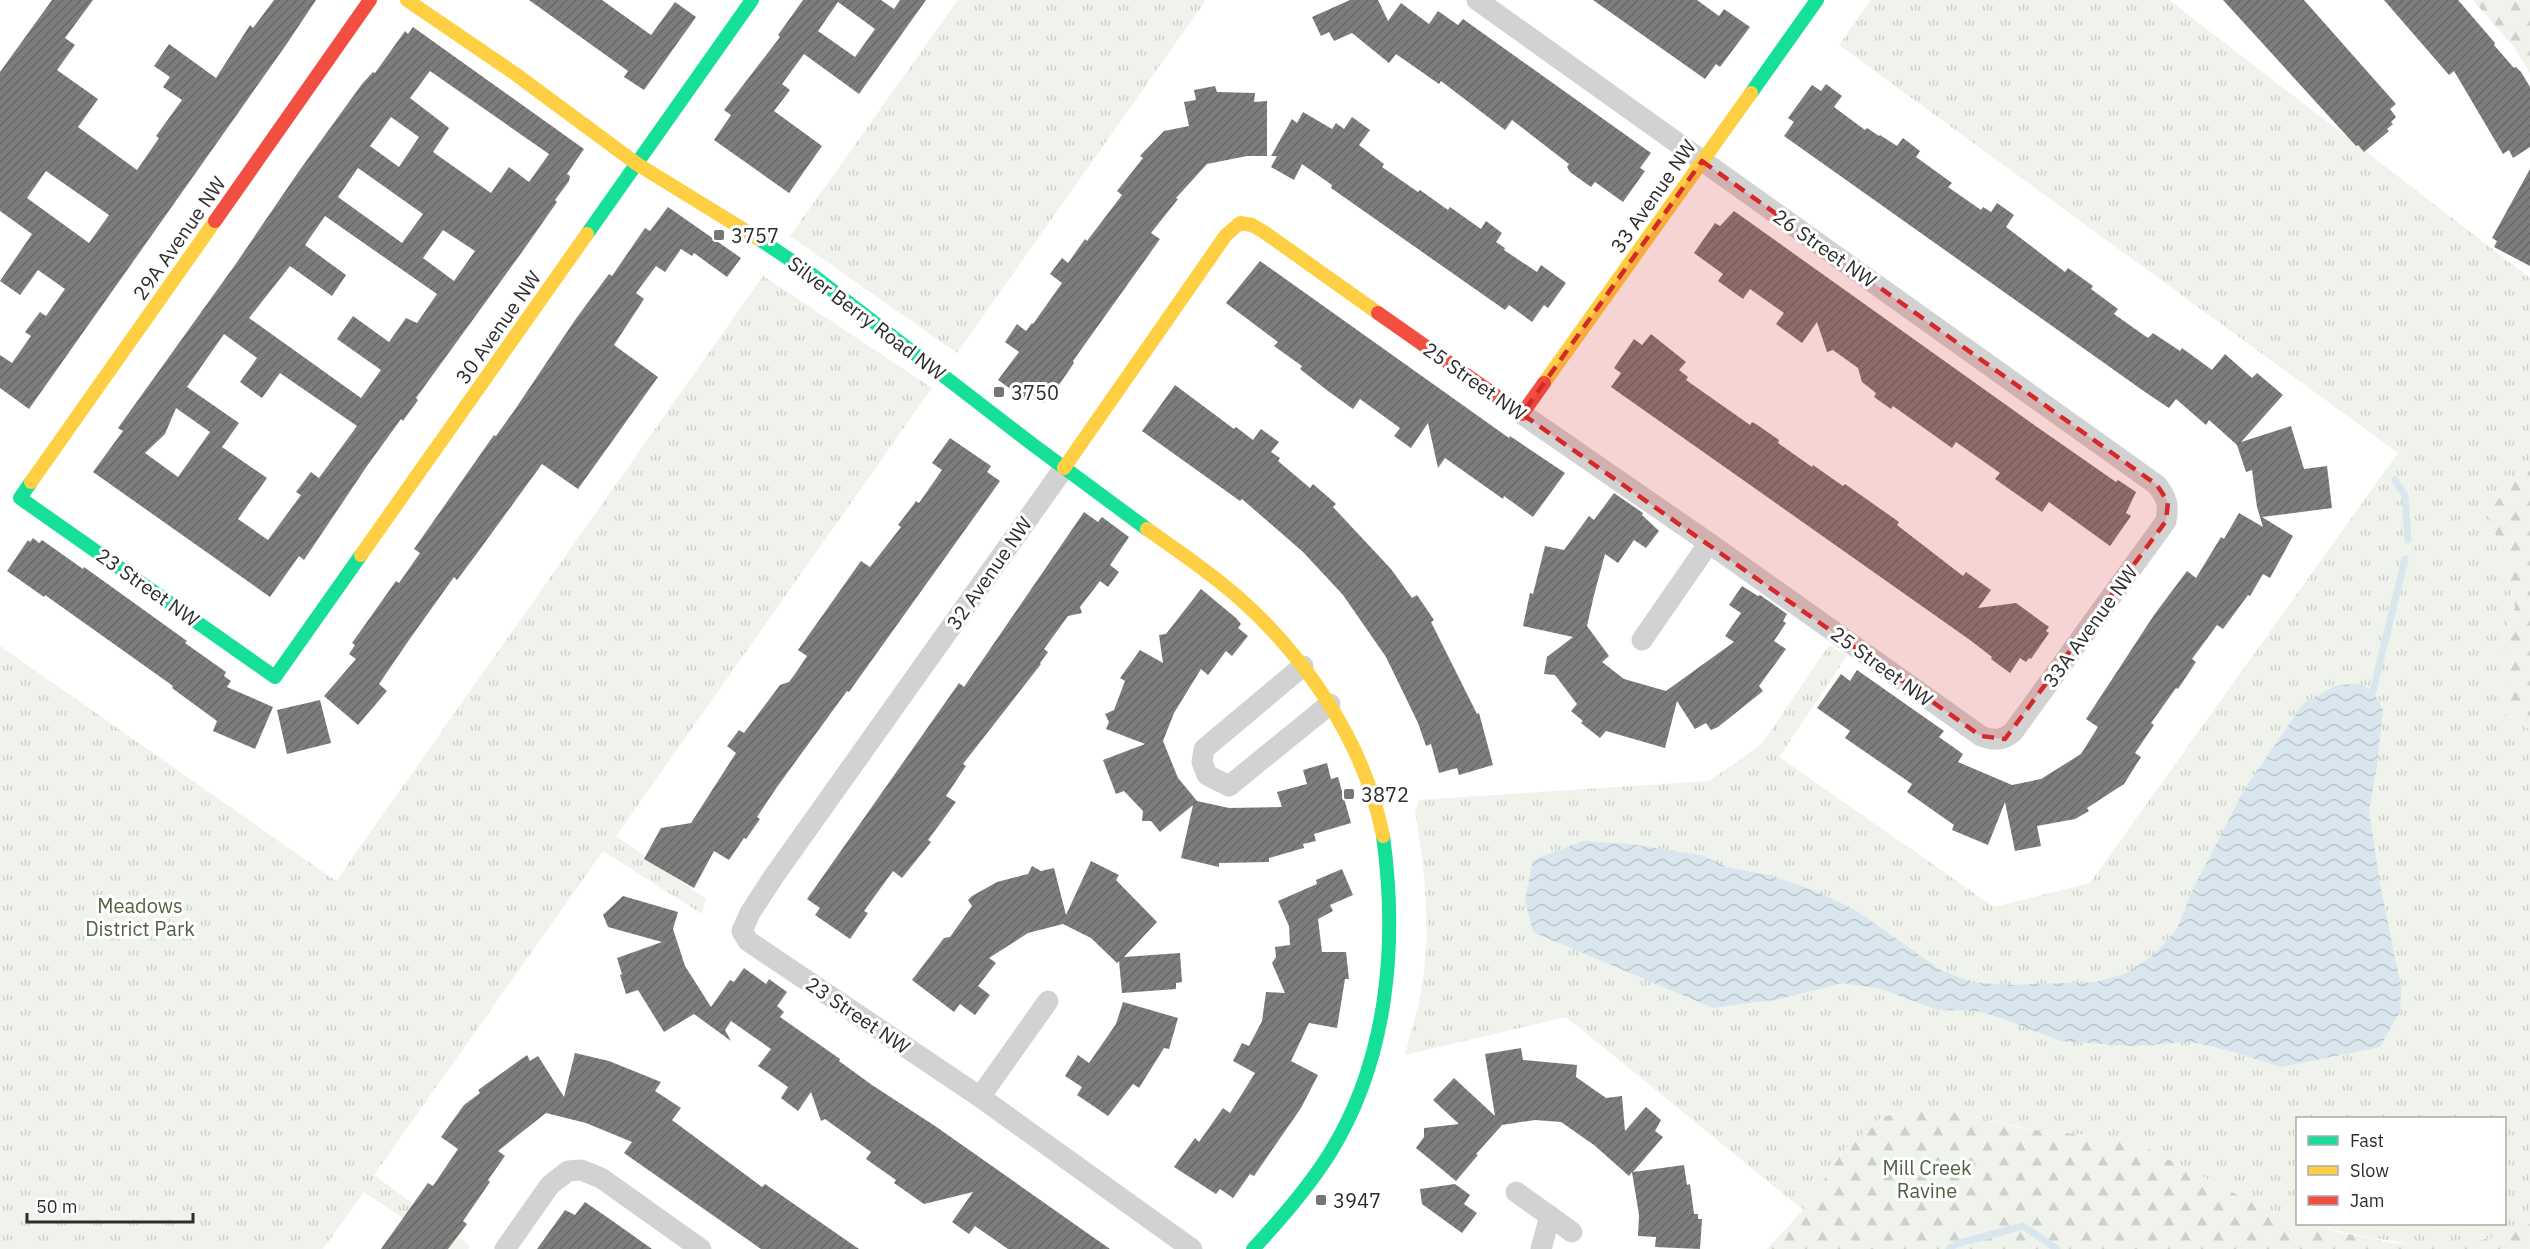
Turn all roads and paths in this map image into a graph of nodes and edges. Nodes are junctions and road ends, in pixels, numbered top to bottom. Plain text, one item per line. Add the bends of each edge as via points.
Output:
1 (370, 0) edge
2 (407, 0) edge
3 (752, 0) edge
4 (1477, 0) edge
5 (1816, 0) edge
6 (1702, 161) junction
7 (637, 164) junction
8 (1240, 223) joint
9 (1522, 414) junction
10 (1064, 468) junction
11 (20, 498) joint
12 (2168, 502) joint
13 (1709, 543) junction
14 (1642, 640) dead end
15 (1303, 666) junction
16 (275, 676) joint
17 (1330, 704) junction
18 (1999, 740) joint
19 (742, 928) joint
20 (1047, 1001) dead end
21 (980, 1097) junction
22 (1516, 1192) dead end
23 (1550, 1216) junction
24 (1572, 1232) dead end
25 (505, 1249) edge
26 (701, 1249) edge
27 (1192, 1249) edge
28 (1252, 1249) edge
29 (1541, 1249) edge

1 - 11 street, 29A Avenue NW
2 - 7 street, Silver Berry Road NW
3 - 7 street, 30 Avenue NW
4 - 6 street, 26 Street NW
5 - 6 street, 33 Avenue NW
6 - 9 street, 33 Avenue NW
6 - 12 street, 26 Street NW via 2157,485
7 - 10 street, Silver Berry Road NW via 810,273
7 - 16 street, 30 Avenue NW
8 - 9 street, 25 Street NW via 1264,232
8 - 10 street, 32 Avenue NW via 1226,235
9 - 13 street, 25 Street NW
10 - 15 street, Silver Berry Road NW via 1246,605
10 - 19 street, 32 Avenue NW via 774,876
11 - 16 street, 23 Street NW
12 - 18 street, 33A Avenue NW via 2166,521 2013,732
13 - 14 street
13 - 18 street, 25 Street NW via 1981,736
15 - 17 street, Silver Berry Road NW
15 - 17 street via 1204,748 1202,762 1207,775 1228,786
17 - 28 street, Silver Berry Road NW via 1368,780 1386,861 1389,948 1384,1013 1366,1080 1334,1146 1312,1180
19 - 21 street, 23 Street NW via 744,936 754,944
20 - 21 street
21 - 27 street, 23 Street NW
22 - 23 street
23 - 24 street
23 - 29 street
25 - 26 street via 550,1185 559,1176 575,1170 595,1175

